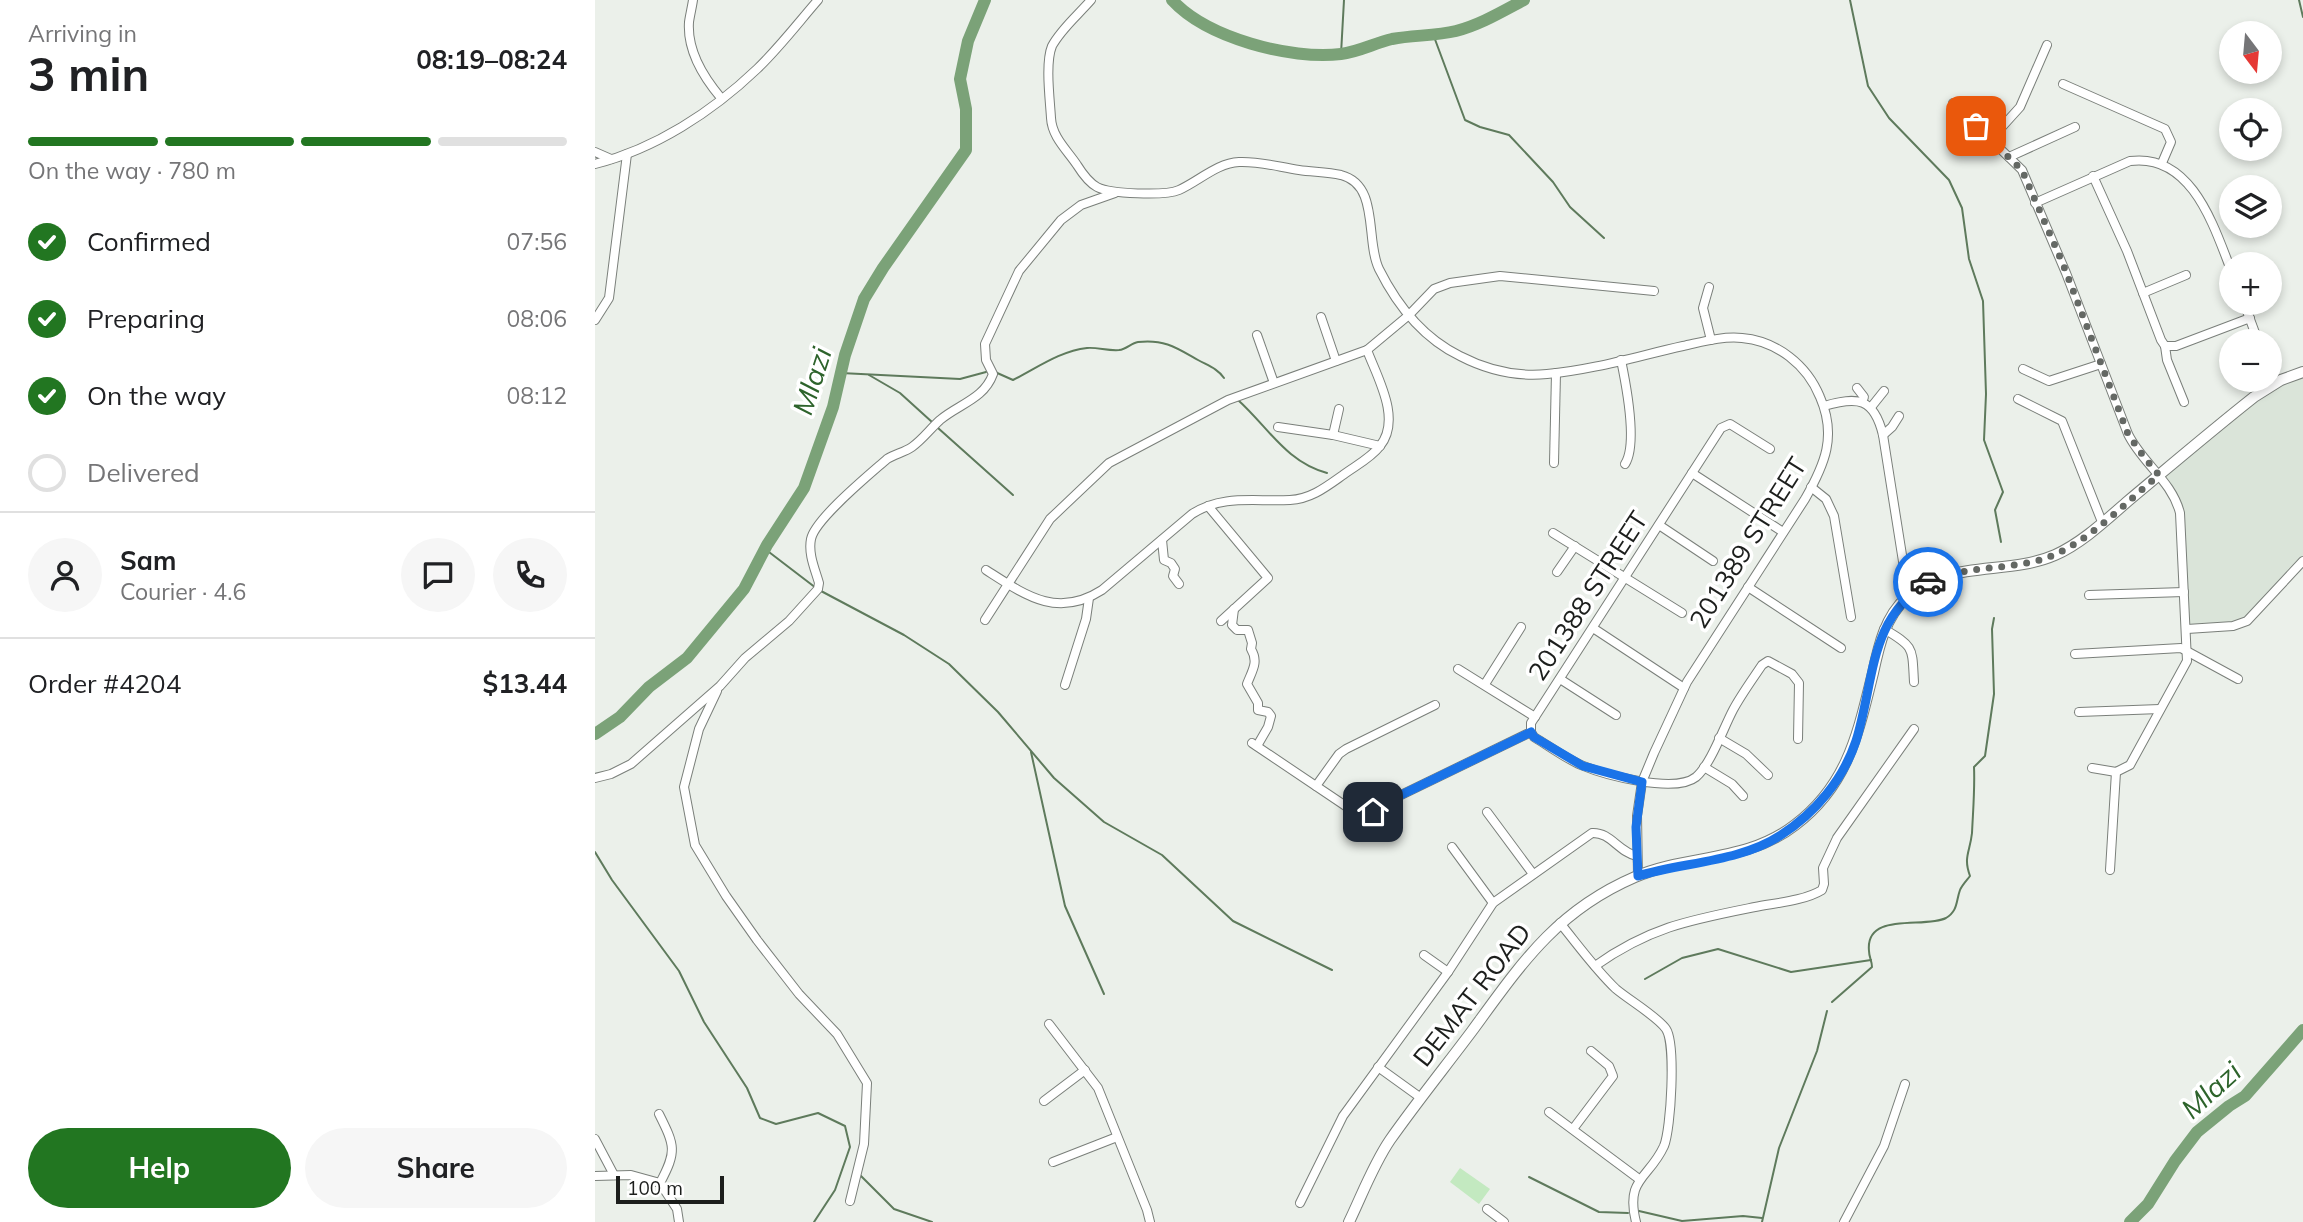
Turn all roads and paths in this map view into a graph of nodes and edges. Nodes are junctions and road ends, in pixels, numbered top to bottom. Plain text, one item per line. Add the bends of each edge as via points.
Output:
1 (693, 0) edge
2 (818, 0) edge
3 (1091, 0) edge
4 (2047, 45) dead end
5 (2063, 84) dead end
6 (720, 98) junction
7 (1953, 103) dead end
8 (2075, 127) dead end
9 (1991, 139) junction
10 (595, 152) edge
11 (627, 154) junction
12 (2009, 157) junction
13 (611, 159) junction
14 (2162, 163) junction
15 (595, 164) edge
16 (2093, 176) junction
17 (1117, 192) junction
18 (2035, 202) junction
19 (2224, 252) edge
20 (2186, 275) dead end
21 (1709, 287) dead end
22 (1654, 291) dead end
23 (2143, 293) junction
24 (1409, 315) junction
25 (2249, 315) edge
26 (1321, 317) dead end
27 (2250, 318) junction
28 (595, 320) edge
29 (2254, 329) edge
30 (1257, 335) dead end
31 (1711, 340) junction
32 (2165, 345) junction
33 (1367, 350) junction
34 (1621, 360) junction
35 (1336, 361) junction
36 (2101, 364) junction
37 (2023, 369) dead end
38 (2303, 372) edge
39 (1556, 373) junction
40 (2282, 380) edge
41 (1274, 383) junction
42 (1857, 388) dead end
43 (1884, 391) dead end
44 (2262, 392) edge
45 (2018, 399) dead end
46 (1862, 402) junction
47 (2184, 402) dead end
48 (1824, 406) junction
49 (1872, 406) junction
50 (1339, 409) dead end
51 (1899, 415) dead end
52 (1278, 427) dead end
53 (1333, 435) junction
54 (1882, 435) junction
55 (1380, 446) junction
56 (1770, 449) dead end
57 (1554, 463) dead end
58 (1625, 464) dead end
59 (1692, 473) junction
60 (2159, 475) junction
61 (1811, 487) junction
62 (1207, 506) junction
63 (2102, 523) junction
64 (1659, 525) junction
65 (1783, 532) junction
66 (1553, 533) dead end
67 (1162, 540) junction
68 (1575, 546) junction
69 (1713, 561) dead end
70 (2303, 561) edge
71 (986, 570) dead end
72 (1557, 572) dead end
73 (1905, 573) dead end
74 (1626, 577) junction
75 (1179, 584) dead end
76 (1009, 585) junction
77 (1748, 587) junction
78 (2184, 592) junction
79 (2089, 595) dead end
80 (1089, 598) junction
81 (1234, 609) junction
82 (1682, 614) dead end
83 (1851, 617) dead end
84 (985, 620) dead end
85 (1221, 621) dead end
86 (1521, 627) dead end
87 (1593, 628) junction
88 (1884, 629) junction
89 (2187, 629) junction
90 (1841, 648) dead end
91 (2188, 650) junction
92 (2075, 654) dead end
93 (1458, 668) dead end
94 (1560, 679) junction
95 (2238, 679) dead end
96 (1914, 682) dead end
97 (1065, 684) dead end
98 (1485, 684) junction
99 (720, 686) junction
100 (1684, 688) junction
101 (1435, 705) dead end
102 (2160, 709) junction
103 (2079, 712) dead end
104 (1616, 715) dead end
105 (1535, 717) junction
106 (1915, 729) dead end
107 (1531, 732) junction
108 (1719, 738) junction
109 (1798, 739) dead end
110 (1704, 767) junction
111 (2092, 768) dead end
112 (2116, 772) junction
113 (1768, 775) dead end
114 (595, 778) edge
115 (1642, 782) junction
116 (1316, 786) junction
117 (1743, 796) dead end
118 (1487, 811) dead end
119 (1452, 847) dead end
120 (1637, 856) junction
121 (2110, 870) dead end
122 (1533, 874) junction
123 (1638, 876) junction
124 (1493, 903) junction
125 (1560, 923) junction
126 (1424, 955) dead end
127 (1595, 966) junction
128 (1448, 972) junction
129 (1049, 1024) dead end
130 (1591, 1051) dead end
131 (1378, 1067) junction
132 (1085, 1070) junction
133 (1905, 1084) dead end
134 (1421, 1098) junction
135 (1044, 1101) dead end
136 (1549, 1112) dead end
137 (659, 1114) dead end
138 (1573, 1129) junction
139 (1117, 1137) junction
140 (595, 1139) edge
141 (1053, 1162) dead end
142 (614, 1175) junction
143 (595, 1176) edge
144 (1639, 1179) junction
145 (660, 1183) junction
146 (850, 1201) dead end
147 (1300, 1203) dead end
148 (1487, 1209) dead end
149 (1147, 1221) edge
150 (679, 1222) edge
151 (1349, 1222) edge
152 (1504, 1222) edge
153 (1636, 1222) edge
154 (1844, 1222) edge

1 - 6 street via 689,24 694,52
2 - 6 street via 755,71
3 - 17 street via 1051,49 1051,122 1088,180
4 - 9 street via 2019,107
5 - 14 street via 2165,129 2171,142
6 - 11 street via 690,121
7 - 9 street
8 - 12 street
9 - 12 street
10 - 13 street
11 - 13 street
11 - 28 street via 608,298
12 - 18 street via 2022,170
13 - 15 street
14 - 16 street via 2130,161
14 - 19 street via 2187,182
16 - 18 street
16 - 23 street
17 - 24 street, 201389 STREET via 1165,194 1237,162 1352,180 1367,203 1378,267
17 - 99 street via 1081,205 1061,219 1019,271 985,344 993,374 989,386 941,419 910,448 887,459 821,521 811,536 810,549 818,589
18 - 36 street
20 - 23 street
21 - 31 street via 1703,308
22 - 24 street via 1494,276 1434,289
23 - 32 street
24 - 33 street
24 - 39 street, 201389 STREET via 1448,350 1476,364 1508,373
25 - 27 street
26 - 35 street
27 - 29 street
27 - 32 street via 2176,346
30 - 41 street
31 - 34 street, 201389 STREET
31 - 48 street, 201389 STREET via 1742,338 1777,349 1811,379
32 - 47 street
33 - 35 street
33 - 55 street via 1389,414 1388,431
34 - 39 street, 201389 STREET
34 - 58 street via 1629,399 1630,454
35 - 41 street
36 - 37 street via 2053,381
36 - 60 street via 2131,440
38 - 40 street, DEMAT ROAD
39 - 57 street
41 - 76 street via 1228,400 1104,467 1050,519
42 - 46 street via 1864,397
43 - 49 street
44 - 60 street, DEMAT ROAD
45 - 63 street via 2062,421
46 - 48 street
46 - 49 street
48 - 61 street, 201389 STREET via 1828,444
49 - 54 street
50 - 53 street
51 - 54 street
52 - 53 street
53 - 55 street
54 - 73 street
55 - 62 street via 1304,498 1227,500
56 - 59 street, 201388 STREET via 1727,423
59 - 64 street, 201388 STREET
59 - 65 street
60 - 63 street, DEMAT ROAD
60 - 78 street via 2181,513
61 - 65 street, 201389 STREET
61 - 83 street via 1826,499 1834,516
62 - 67 street
62 - 81 street via 1268,578
63 - 88 street, DEMAT ROAD via 2043,559 1957,572 1929,582 1901,603
64 - 69 street
64 - 74 street, 201388 STREET
65 - 77 street, 201389 STREET
66 - 68 street
67 - 75 street via 1164,560 1175,569 1173,576
67 - 80 street
68 - 72 street
68 - 74 street
70 - 89 street via 2247,621
71 - 76 street
74 - 82 street
74 - 87 street, 201388 STREET
76 - 80 street via 1050,603
76 - 84 street
77 - 90 street
77 - 100 street, 201389 STREET
78 - 79 street
78 - 89 street
80 - 97 street
81 - 85 street
81 - 116 street via 1232,625 1248,631 1255,655 1254,673 1247,684 1258,710 1271,716 1255,744
86 - 98 street
87 - 94 street, 201388 STREET
87 - 100 street
88 - 96 street via 1910,648
88 - 123 street, DEMAT ROAD via 1852,751 1814,809 1779,836 1745,851
89 - 91 street
91 - 92 street
91 - 95 street
91 - 102 street via 2184,669
93 - 98 street
94 - 104 street
94 - 105 street, 201388 STREET
98 - 105 street
99 - 114 street via 631,764
99 - 146 street via 699,729 684,787 695,845 757,940 837,1034 867,1083 864,1144
100 - 115 street, 201389 STREET
101 - 116 street via 1346,749
102 - 103 street
102 - 112 street via 2130,765
105 - 107 street, 201388 STREET
106 - 127 street via 1837,838 1823,868 1822,890 1671,925
107 - 115 street via 1583,766
107 - 116 street via 1364,816
108 - 109 street via 1768,661 1799,683
108 - 110 street
108 - 113 street via 1746,754
110 - 115 street via 1695,778 1677,785
110 - 117 street
111 - 112 street
112 - 121 street
115 - 120 street, 201389 STREET
118 - 122 street
119 - 124 street
120 - 122 street via 1622,851 1601,833 1591,833
120 - 123 street, 201389 STREET
122 - 124 street
123 - 125 street, DEMAT ROAD via 1593,899
124 - 128 street
125 - 127 street
125 - 134 street, DEMAT ROAD via 1521,964
126 - 128 street
127 - 144 street via 1664,1025 1672,1042 1665,1144
128 - 131 street
129 - 132 street
130 - 138 street via 1609,1066 1613,1076
131 - 134 street
131 - 147 street via 1333,1133
132 - 135 street
132 - 139 street via 1098,1088
133 - 154 street via 1884,1146
134 - 151 street, DEMAT ROAD via 1389,1142
136 - 138 street
137 - 145 street via 673,1150
138 - 144 street
139 - 141 street
139 - 149 street
140 - 142 street
142 - 143 street
142 - 145 street
144 - 153 street via 1632,1203
145 - 150 street via 677,1209
148 - 152 street

